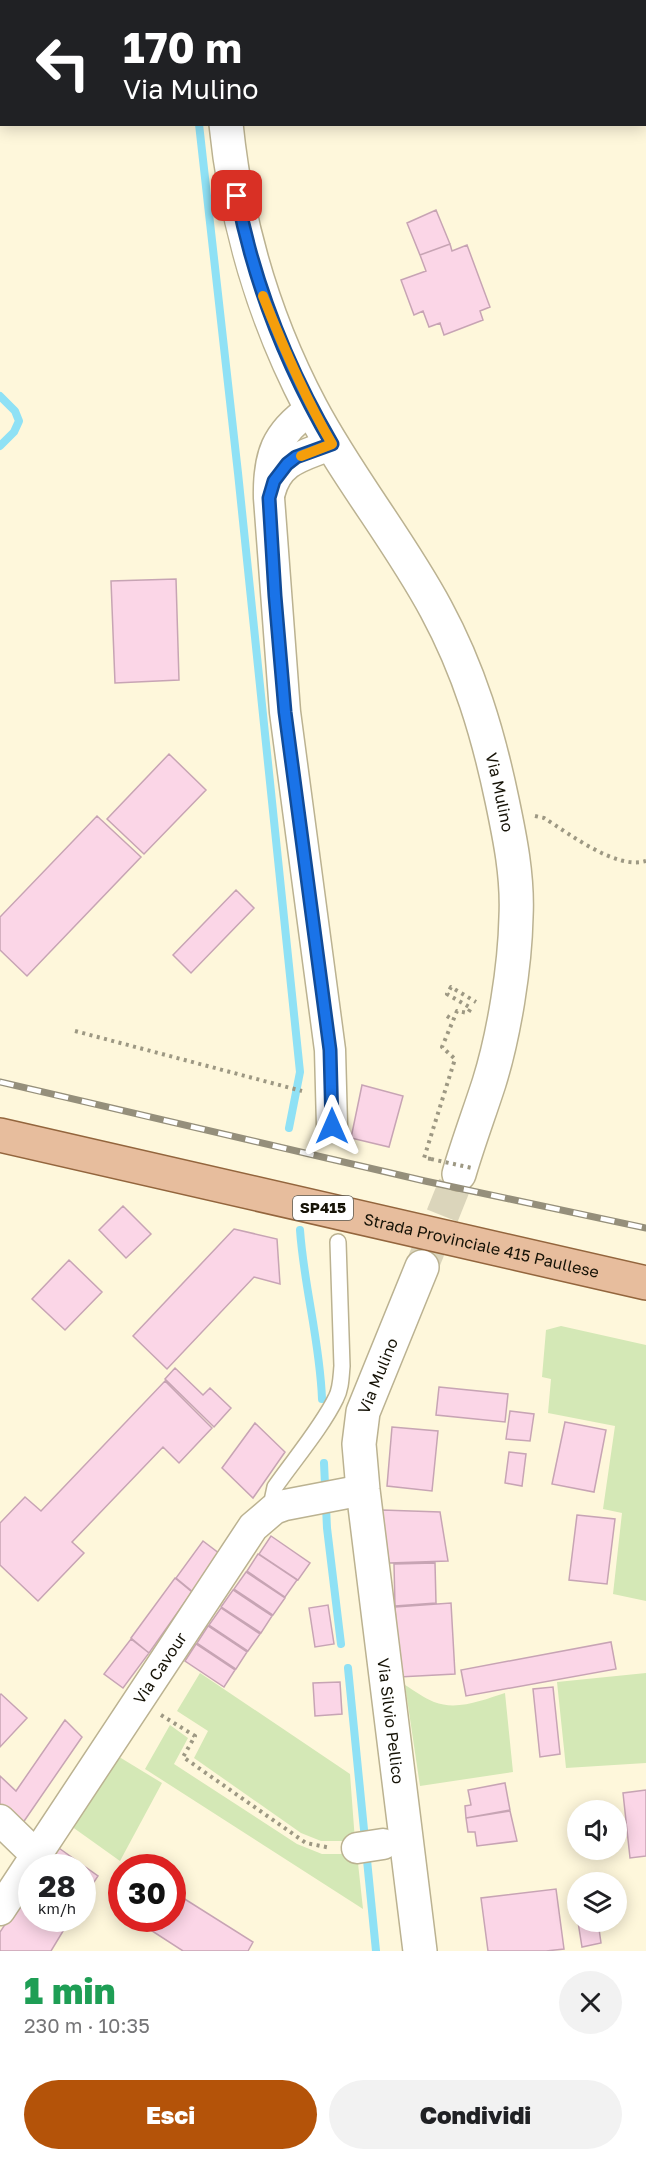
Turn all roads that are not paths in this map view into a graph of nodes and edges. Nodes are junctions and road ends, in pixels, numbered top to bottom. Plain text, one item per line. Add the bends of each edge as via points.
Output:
1 (225, 126) edge
2 (311, 409) junction
3 (332, 444) junction
4 (269, 498) junction
5 (332, 1126) dead end
6 (0, 1135) edge
7 (466, 1171) tunnel mouth
8 (338, 1242) dead end
9 (422, 1267) tunnel mouth
10 (646, 1282) edge
11 (353, 1492) junction
12 (274, 1509) junction
13 (0, 1820) edge
14 (35, 1854) edge
15 (37, 1854) edge
16 (18, 1882) edge
17 (0, 1910) edge
18 (420, 1951) edge

1 - 2 street, Via Mulino via 250,255
2 - 3 street, Via Mulino
2 - 4 street via 289,426 277,443 270,465
3 - 4 street via 287,464 274,481
3 - 7 street, Via Mulino via 452,641 481,712 505,811 515,874 516,917 507,1001 489,1082 473,1125
4 - 5 street via 285,712 330,1050
6 - 10 main road, Strada Provinciale 415 Paullese / SP415
8 - 12 lane via 342,1366 337,1397 275,1488
9 - 11 street, Via Mulino via 363,1412
11 - 12 street, Via Cavour
11 - 18 street, Via Silvio Pellico
12 - 15 street, Via Cavour via 253,1527
13 - 14 street
16 - 17 street, Via Cavour

